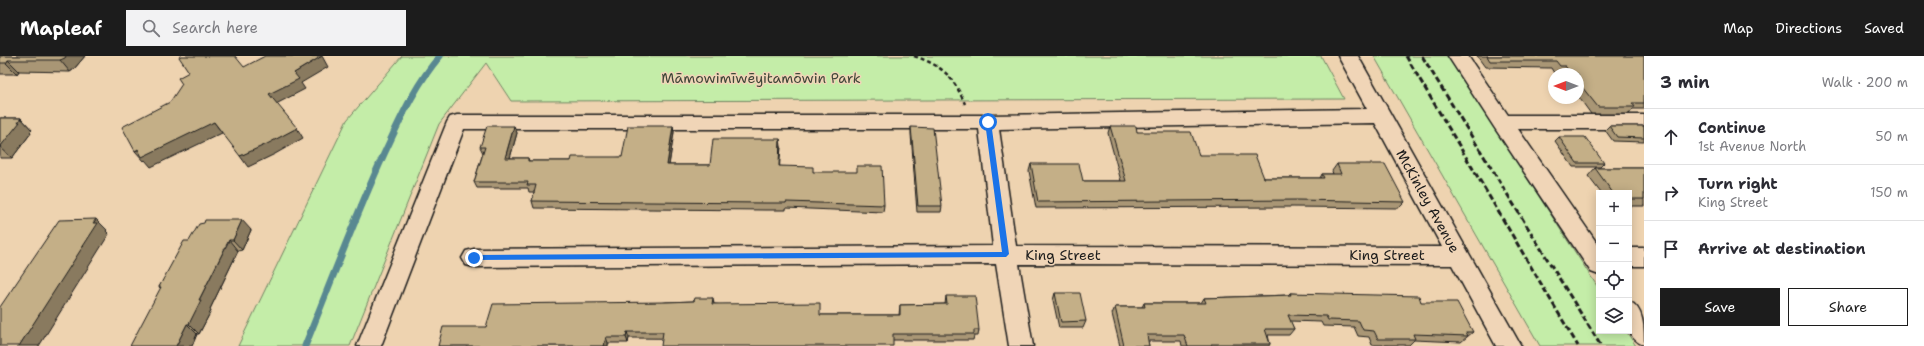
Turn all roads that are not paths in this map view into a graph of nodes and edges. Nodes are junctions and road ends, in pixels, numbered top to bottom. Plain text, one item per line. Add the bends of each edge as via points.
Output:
1 (1348, 56) edge
2 (1458, 56) edge
3 (1382, 116) junction
4 (988, 122) junction
5 (1501, 122) junction
6 (1644, 122) edge
7 (1006, 254) junction
8 (1459, 256) junction
9 (1644, 257) edge
10 (474, 258) dead end
11 (1632, 258) edge
12 (1596, 259) edge
13 (1632, 316) edge
14 (1644, 334) edge
15 (369, 346) edge
16 (1022, 346) edge
17 (1509, 346) edge

1 - 3 street, McKinley Avenue
2 - 5 street
3 - 4 street
3 - 8 street, McKinley Avenue
4 - 7 street
4 - 15 street via 457,122
5 - 6 street
5 - 12 street
7 - 8 street, King Street
7 - 10 street, King Street
7 - 16 street
8 - 17 street, McKinley Avenue
9 - 11 street
13 - 14 street

